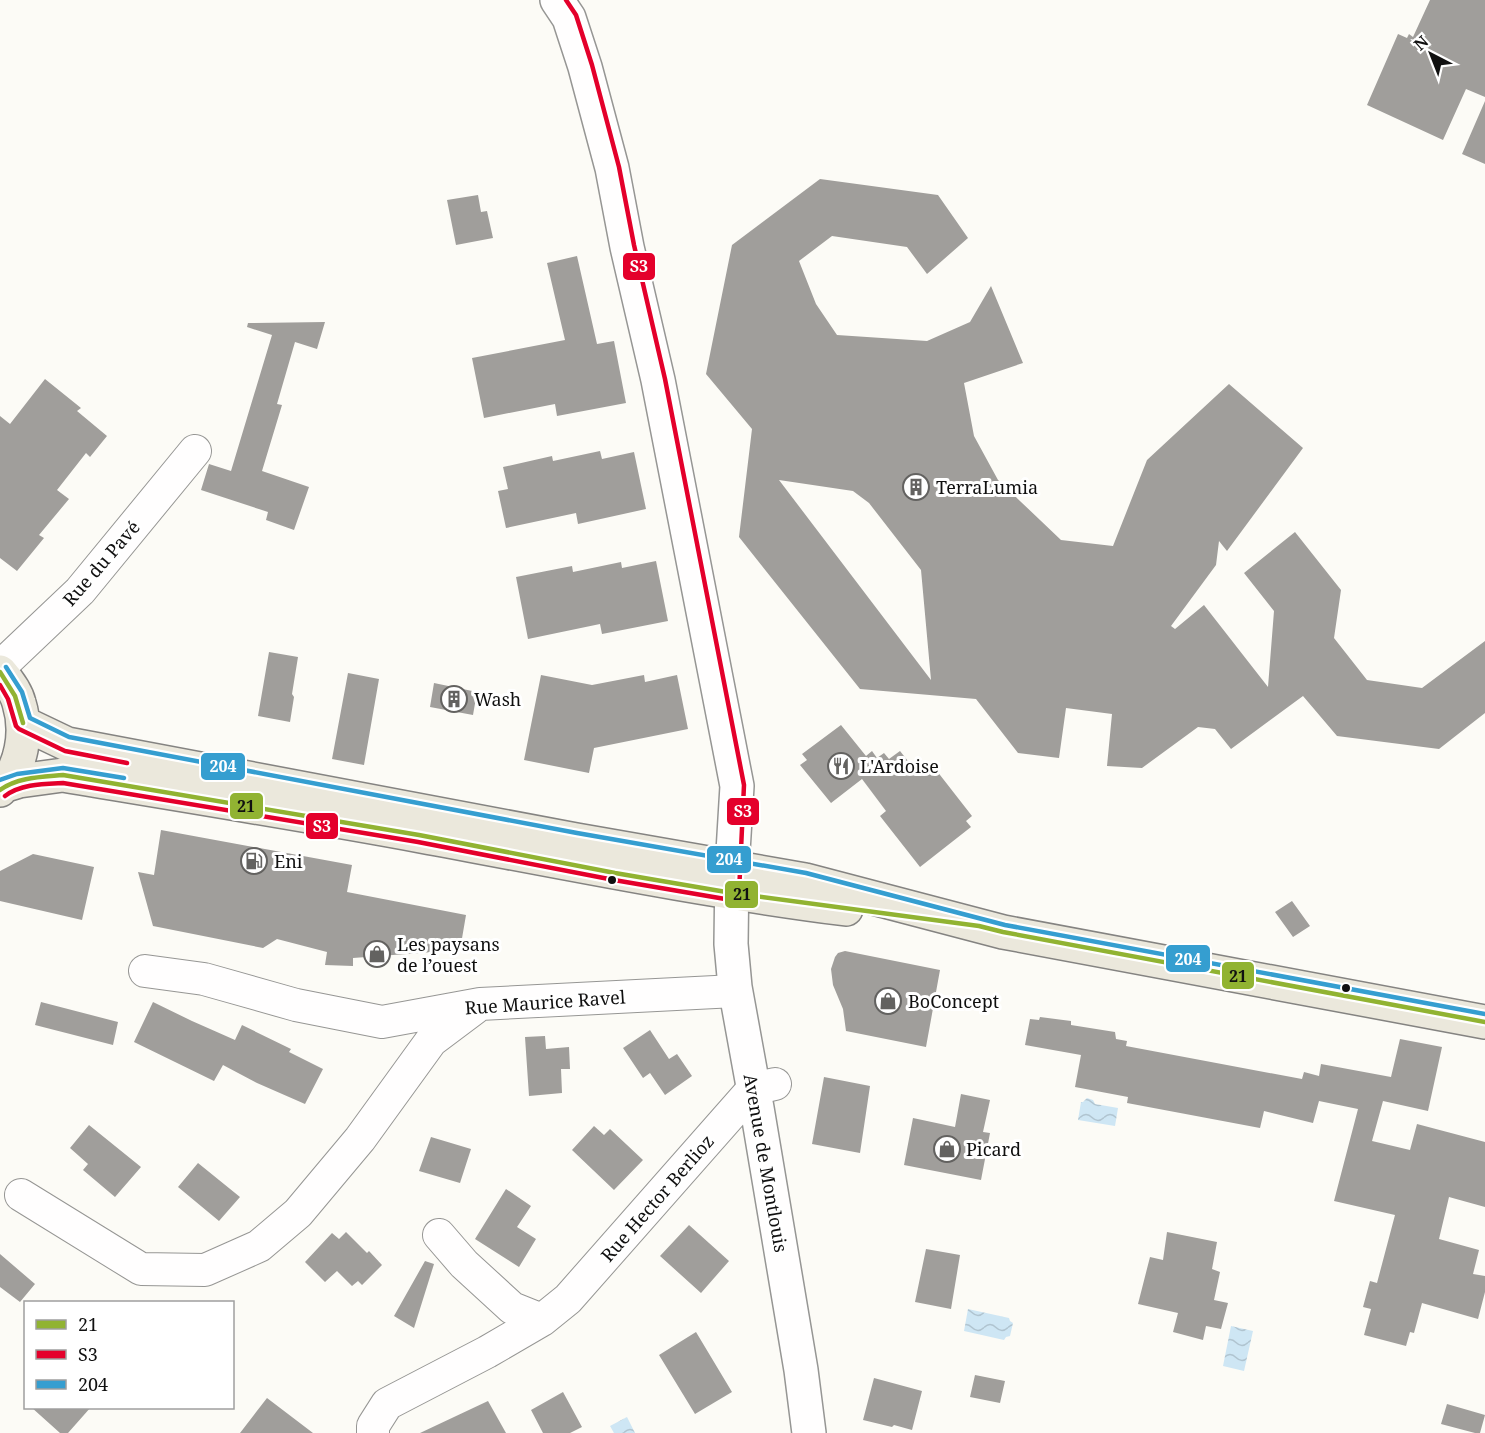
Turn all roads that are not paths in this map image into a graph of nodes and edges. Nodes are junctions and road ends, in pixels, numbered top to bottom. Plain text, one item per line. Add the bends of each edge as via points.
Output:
1 (557, 0) edge
2 (195, 451) dead end
3 (0, 669) edge
4 (23, 723) junction
5 (3, 787) edge
6 (689, 872) junction
7 (732, 880) junction
8 (979, 926) junction
9 (145, 971) dead end
10 (735, 991) junction
11 (480, 1004) junction
12 (1485, 1022) edge
13 (764, 1086) junction
14 (21, 1195) dead end
15 (439, 1235) dead end
16 (542, 1320) junction
17 (374, 1433) edge
18 (809, 1433) edge

1 - 7 street, Avenue de Montlouis via 569,18 612,168 658,380 737,786
2 - 3 street, Rue du Pavé via 80,591
3 - 4 main road via 19,702
4 - 5 main road via 17,765
4 - 6 main road via 67,744 576,840
5 - 6 main road via 63,775 615,873
6 - 7 main road
7 - 8 main road via 802,903
7 - 8 main road via 805,880
7 - 10 street, Avenue de Montlouis
8 - 12 main road
9 - 11 street, Rue Maurice Ravel via 204,979 296,1005 382,1022
10 - 11 street, Rue Maurice Ravel
10 - 13 street, Avenue de Montlouis
11 - 14 street via 431,1041 360,1139 298,1213 259,1246 206,1270 141,1269
13 - 16 street, Rue Hector Berlioz via 568,1299
13 - 18 street, Avenue de Montlouis
15 - 16 street via 512,1308
16 - 17 street, Rue Hector Berlioz via 387,1404 373,1426

